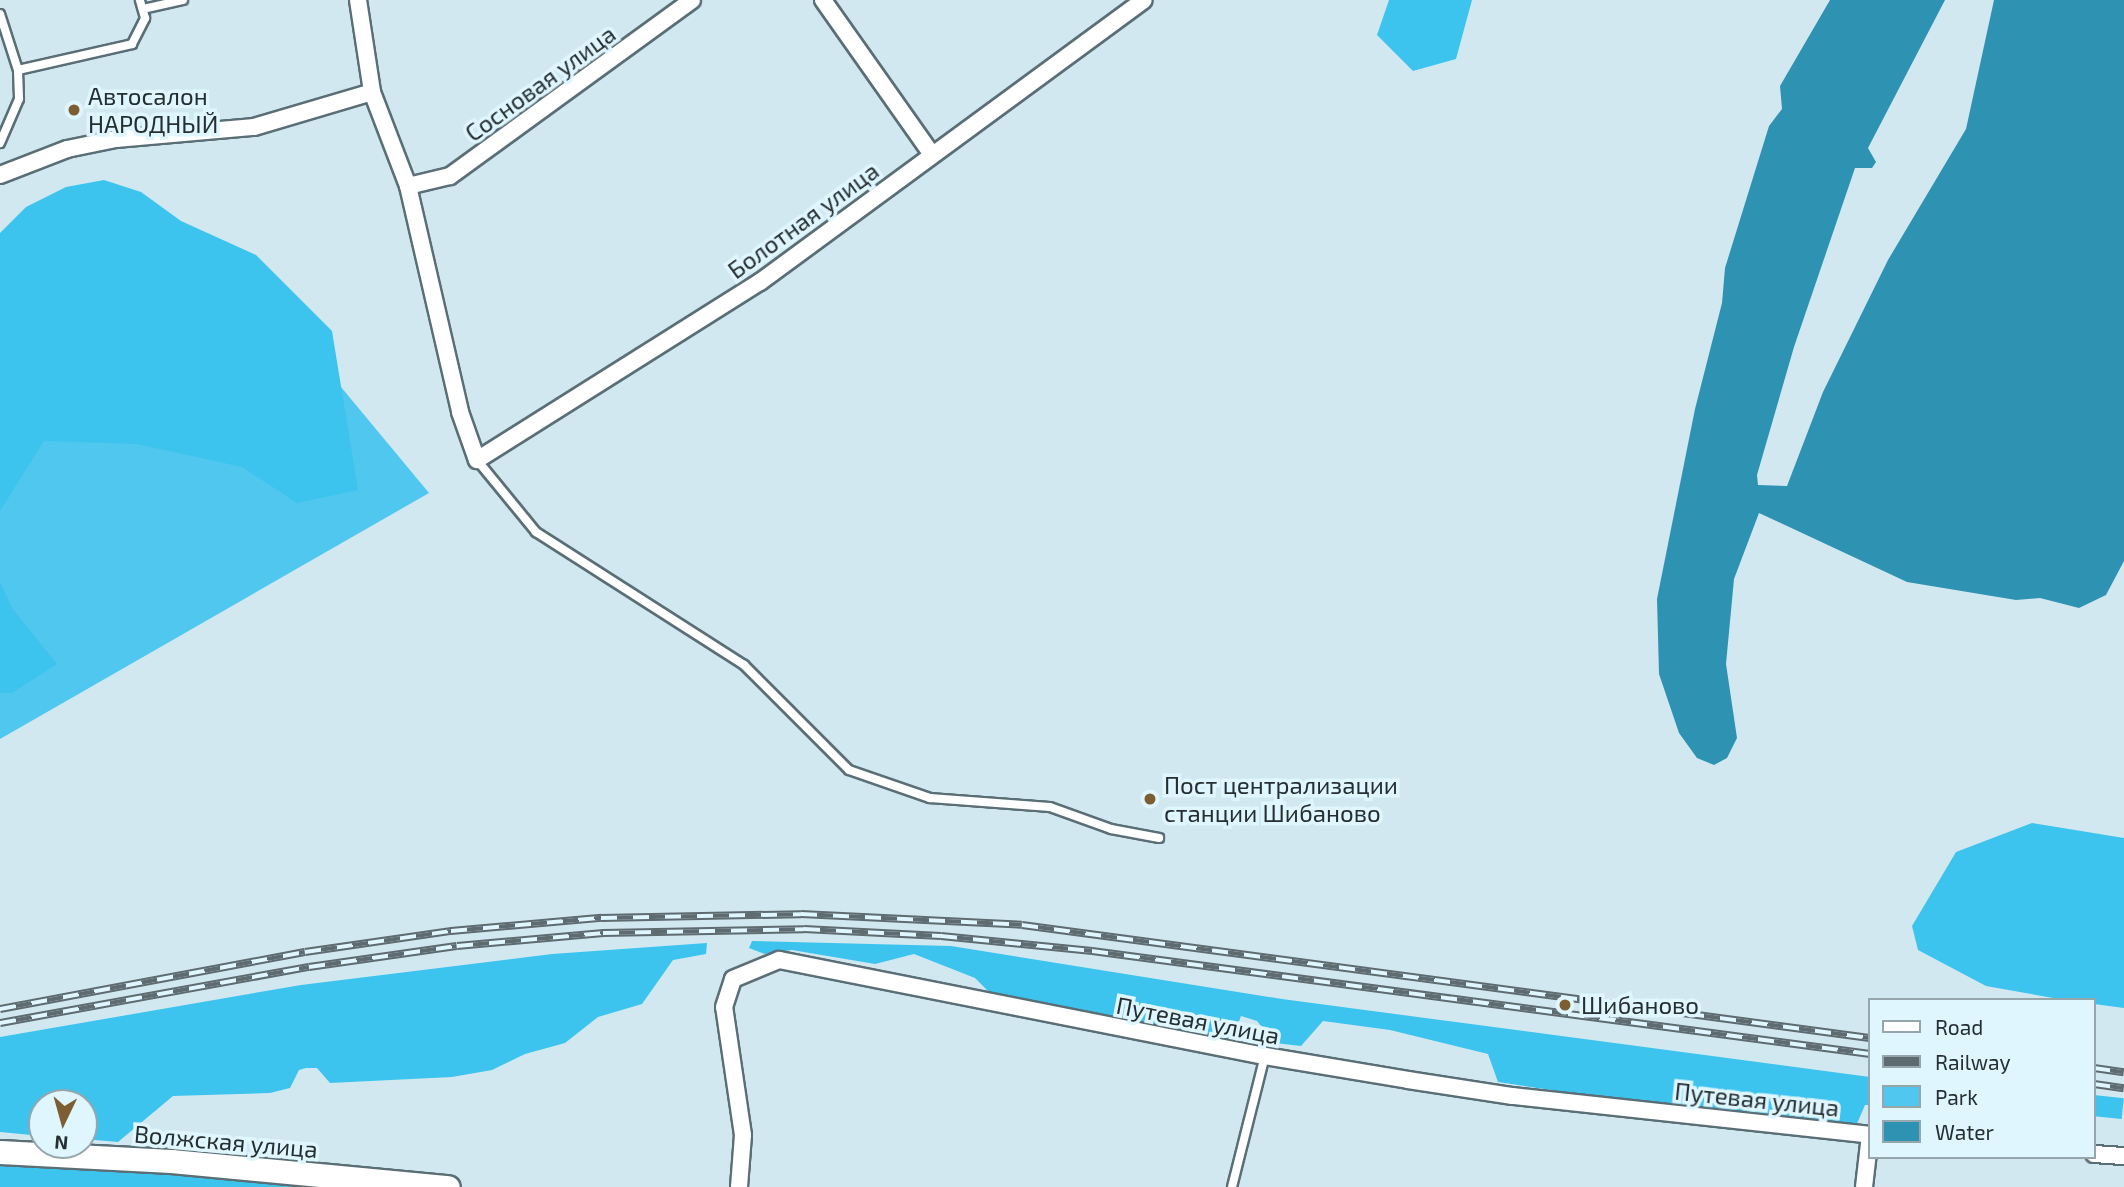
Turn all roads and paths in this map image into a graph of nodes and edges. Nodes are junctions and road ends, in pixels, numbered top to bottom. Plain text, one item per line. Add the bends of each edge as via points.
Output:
1 (183, 0) edge
2 (358, 0) edge
3 (692, 0) edge
4 (823, 0) edge
5 (1144, 0) edge
6 (141, 5) edge
7 (0, 14) edge
8 (18, 70) junction
9 (372, 92) junction
10 (0, 143) edge
11 (932, 153) junction
12 (0, 175) edge
13 (408, 186) junction
14 (477, 460) junction
15 (1159, 838) dead end
16 (1265, 1056) junction
17 (1868, 1135) edge
18 (0, 1152) edge
19 (1868, 1152) edge
20 (2096, 1154) edge
21 (2124, 1156) edge
22 (448, 1187) edge
23 (739, 1187) edge
24 (1232, 1187) edge
25 (1864, 1187) edge

1 - 6 lane
2 - 9 street
3 - 13 street, Сосновая улица via 450,176
4 - 11 street
5 - 11 street, Болотная улица
6 - 8 lane via 141,31 132,44
7 - 8 lane
8 - 10 lane via 19,99
9 - 12 street via 254,127 116,139 67,149
9 - 13 street
11 - 14 street, Болотная улица via 760,282
13 - 14 street via 460,412
14 - 15 lane via 536,532 744,664 849,770 930,798 1050,807 1111,829
16 - 17 street, Путевая улица via 1513,1096
16 - 23 street, Путевая улица via 779,960 733,979 724,1006 743,1135
16 - 24 lane
18 - 22 street, Волжская улица via 171,1161
19 - 25 street
20 - 21 street

